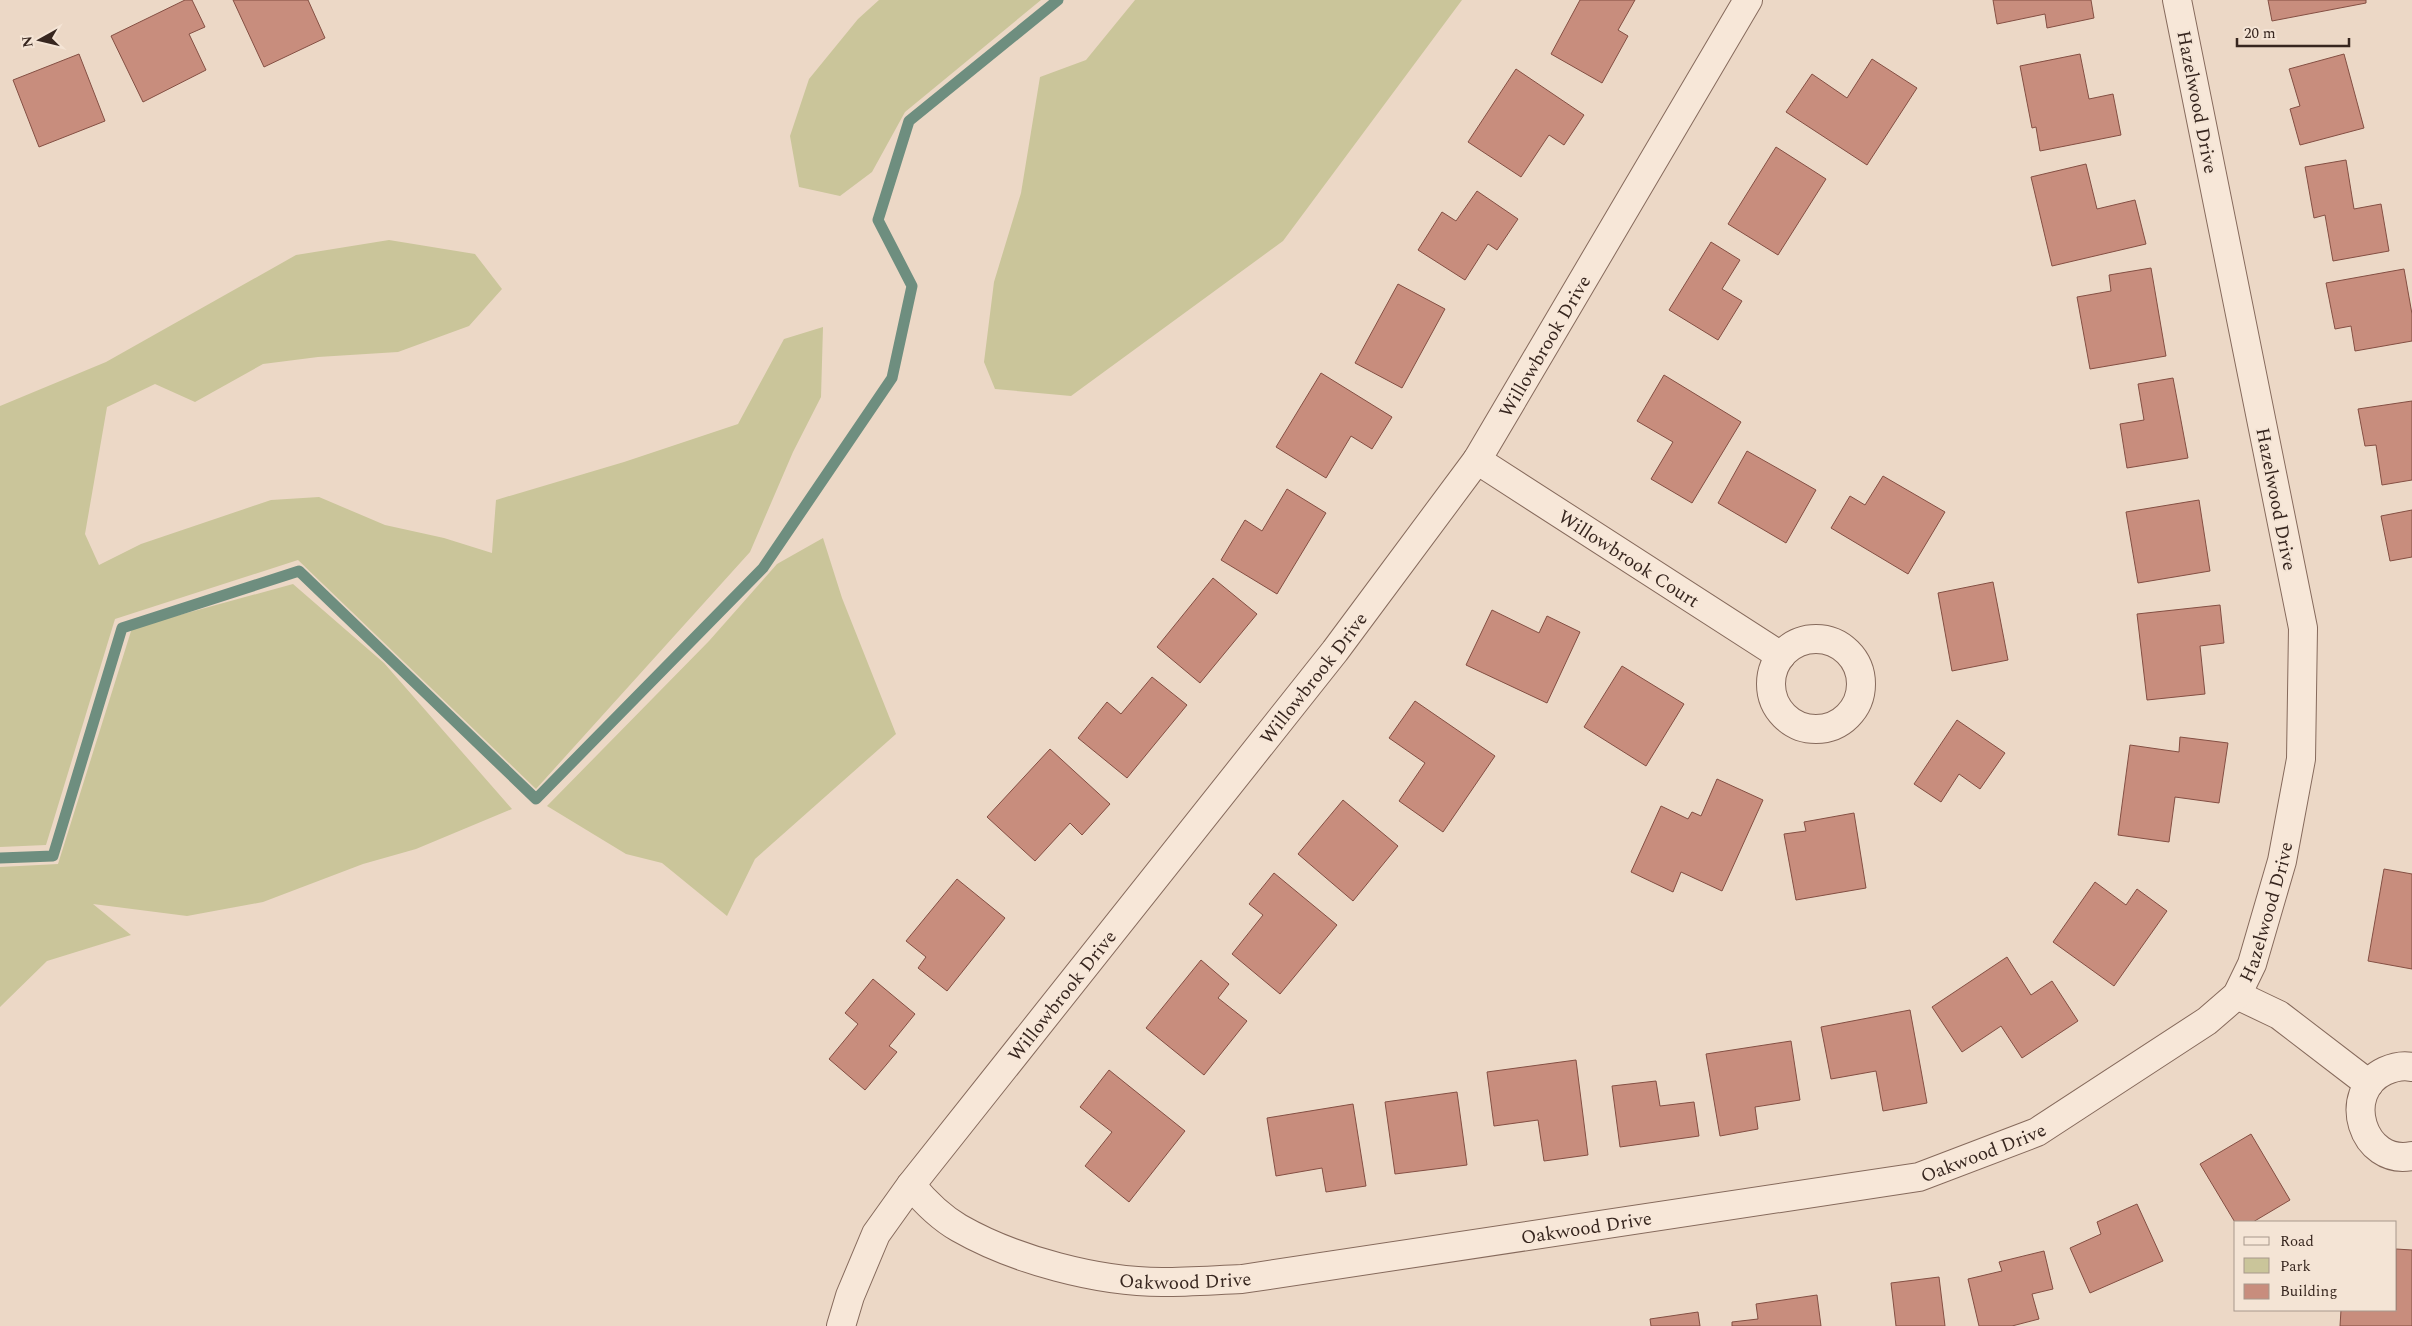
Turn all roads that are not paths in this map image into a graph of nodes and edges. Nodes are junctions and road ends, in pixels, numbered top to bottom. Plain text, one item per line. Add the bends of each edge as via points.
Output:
1 (1748, 0) edge
2 (2177, 0) edge
3 (1477, 460) junction
4 (1781, 656) dead end
5 (2237, 995) junction
6 (2412, 1068) edge
7 (2369, 1084) junction
8 (2412, 1156) edge
9 (911, 1185) junction
10 (841, 1326) edge

1 - 3 street, Willowbrook Drive
2 - 5 street, Hazelwood Drive via 2303,628 2301,759 2282,861 2252,964
3 - 4 street, Willowbrook Court
3 - 9 street, Willowbrook Drive via 1334,651
5 - 7 street via 2278,1015
5 - 9 street, Oakwood Drive via 2207,1021 2037,1132 1920,1177 1242,1279 1161,1282 1079,1274 1007,1250 959,1228 929,1207
6 - 7 street via 2392,1068
7 - 8 street via 2359,1111 2361,1125 2368,1138 2390,1155
9 - 10 street, Willowbrook Drive via 876,1234

